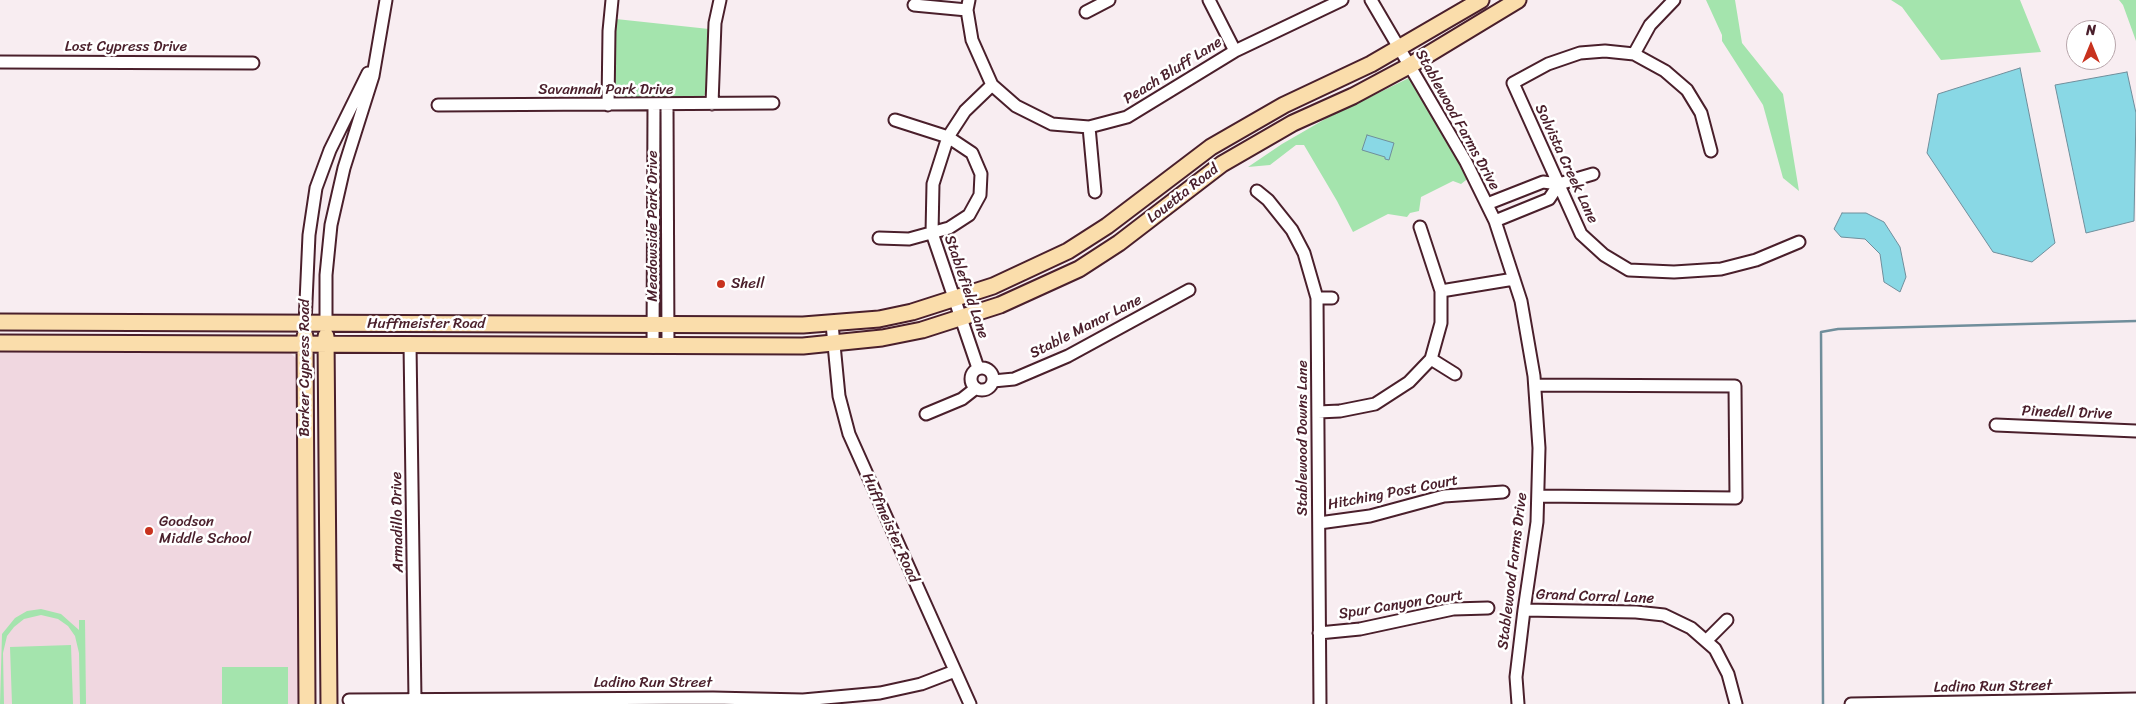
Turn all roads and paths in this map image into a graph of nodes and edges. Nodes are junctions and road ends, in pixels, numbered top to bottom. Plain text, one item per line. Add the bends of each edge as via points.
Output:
1 (386, 0) edge
2 (612, 0) edge
3 (720, 0) edge
4 (1109, 0) edge
5 (1209, 0) edge
6 (1342, 0) edge
7 (1371, 0) edge
8 (1481, 0) edge
9 (1518, 0) edge
10 (1674, 0) edge
11 (914, 5) dead end
12 (968, 5) edge
13 (1086, 12) dead end
14 (379, 46) junction
15 (1399, 48) junction
16 (1235, 51) junction
17 (1634, 54) junction
18 (0, 62) edge
19 (253, 63) dead end
20 (1409, 66) junction
21 (992, 85) junction
22 (773, 103) dead end
23 (654, 104) junction
24 (668, 104) junction
25 (712, 104) junction
26 (438, 105) dead end
27 (608, 105) junction
28 (895, 120) dead end
29 (1246, 126) junction
30 (1089, 127) junction
31 (948, 137) junction
32 (1256, 143) junction
33 (1711, 151) dead end
34 (1593, 174) dead end
35 (1559, 184) junction
36 (1257, 191) dead end
37 (1095, 192) dead end
38 (315, 197) junction
39 (336, 203) junction
40 (1487, 204) junction
41 (667, 218) junction
42 (654, 219) junction
43 (1495, 221) junction
44 (1107, 226) junction
45 (1420, 227) dead end
46 (932, 233) junction
47 (879, 238) dead end
48 (1799, 242) dead end
49 (1119, 243) junction
50 (1514, 279) junction
51 (1189, 290) dead end
52 (1440, 291) junction
53 (1317, 298) junction
54 (1332, 298) dead end
55 (955, 300) junction
56 (961, 319) junction
57 (0, 322) edge
58 (305, 324) junction
59 (326, 324) junction
60 (832, 324) junction
61 (661, 326) junction
62 (0, 344) edge
63 (410, 344) junction
64 (833, 344) junction
65 (304, 345) junction
66 (326, 345) junction
67 (653, 346) junction
68 (668, 347) junction
69 (1431, 360) junction
70 (978, 368) junction
71 (1454, 374) dead end
72 (993, 381) junction
73 (1535, 385) junction
74 (976, 388) junction
75 (1318, 412) junction
76 (926, 414) dead end
77 (1996, 426) dead end
78 (2136, 431) edge
79 (1503, 492) dead end
80 (1538, 496) junction
81 (305, 497) junction
82 (327, 497) junction
83 (1319, 523) junction
84 (1488, 608) dead end
85 (1524, 610) junction
86 (1727, 620) dead end
87 (1320, 633) junction
88 (1706, 641) junction
89 (307, 645) junction
90 (328, 645) junction
91 (955, 671) junction
92 (2136, 699) edge
93 (349, 700) dead end
94 (415, 700) junction
95 (308, 704) edge
96 (329, 704) edge
97 (970, 704) edge
98 (1320, 704) edge
99 (1518, 704) edge
100 (1736, 704) edge
101 (1852, 704) edge

1 - 14 street, Barker Cypress Road
2 - 27 street
3 - 25 street via 715,23
4 - 13 street
5 - 16 street
6 - 16 street, Peach Bluff Lane
7 - 15 street, Stablewood Farms Drive
8 - 15 main road, Louetta Road
9 - 20 main road, Louetta Road
10 - 17 street via 1650,26
11 - 12 street
12 - 21 street via 972,40
14 - 38 street, Barker Cypress Road via 330,150
14 - 39 street, Barker Cypress Road
15 - 20 street, Stablewood Farms Drive
15 - 29 main road, Louetta Road
16 - 30 street, Peach Bluff Lane via 1127,118
17 - 33 street via 1665,71 1687,90 1701,113
17 - 35 street, Solvista Creek Lane via 1580,53 1548,64 1513,84
18 - 19 street, Lost Cypress Drive
20 - 32 main road, Louetta Road
20 - 40 street, Stablewood Farms Drive
21 - 30 street, Peach Bluff Lane via 1016,106 1052,124
21 - 31 street, Stablefield Lane via 965,111
22 - 25 street, Savannah Park Drive
23 - 24 street, Savannah Park Drive
23 - 27 street, Savannah Park Drive
23 - 42 street, Meadowside Park Drive
24 - 25 street, Savannah Park Drive
24 - 41 street, Meadowside Park Drive
26 - 27 street, Savannah Park Drive
28 - 31 street
29 - 32 main road
29 - 44 main road, Louetta Road via 1210,147
30 - 37 street
31 - 46 street, Stablefield Lane via 933,184
31 - 46 street via 972,153 981,174 980,195 969,214 949,228
32 - 49 main road, Louetta Road via 1222,164
34 - 35 street
35 - 40 street via 1543,182
35 - 43 street via 1549,199
35 - 48 street, Solvista Creek Lane via 1581,234 1604,255 1629,270 1674,272 1721,268 1756,260
36 - 53 street, Stablewood Downs Lane via 1292,230 1304,254
38 - 39 street
38 - 58 street, Barker Cypress Road via 308,241
39 - 59 street, Barker Cypress Road via 327,260
40 - 43 street, Stablewood Farms Drive
41 - 42 street
41 - 61 street, Meadowside Park Drive
42 - 61 street, Meadowside Park Drive
43 - 50 street, Stablewood Farms Drive
44 - 49 main road
44 - 55 main road, Louetta Road via 1030,271
45 - 52 street
46 - 47 street via 908,239
46 - 55 street, Stablefield Lane
49 - 56 main road, Louetta Road via 1079,269 1039,289
50 - 52 street
50 - 73 street, Stablewood Farms Drive via 1521,301
51 - 72 street, Stable Manor Lane via 1068,356 1014,379
52 - 69 street via 1441,323
53 - 54 street
53 - 75 street, Stablewood Downs Lane
55 - 56 street, Stablefield Lane
55 - 60 main road, Louetta Road via 879,319
56 - 64 main road, Louetta Road via 882,338
56 - 70 street, Stablefield Lane
57 - 58 main road, Huffmeister Road
58 - 59 main road, Huffmeister Road
58 - 65 main road, Barker Cypress Road
59 - 61 main road, Huffmeister Road
59 - 66 main road, Barker Cypress Road
60 - 61 main road, Huffmeister Road
60 - 64 street, Huffmeister Road
61 - 67 street, Meadowside Park Drive
61 - 68 street, Meadowside Park Drive
62 - 65 main road, Huffmeister Road
63 - 66 main road, Huffmeister Road
63 - 67 main road, Huffmeister Road
63 - 94 street, Armadillo Drive
64 - 68 main road, Huffmeister Road
64 - 91 street, Huffmeister Road via 839,396 849,434
65 - 66 main road, Huffmeister Road
65 - 81 main road, Barker Cypress Road
66 - 82 main road, Barker Cypress Road
67 - 68 main road, Huffmeister Road
69 - 71 street
69 - 75 street via 1409,382 1375,404
70 - 72 street via 990,371
70 - 74 street via 970,378
72 - 74 street via 986,389
73 - 80 street, Stablewood Farms Drive
73 - 80 street via 1735,386 1736,498
74 - 76 street
75 - 83 street, Stablewood Downs Lane
77 - 78 street, Pinedell Drive
79 - 83 street, Hitching Post Court via 1444,496 1370,516
80 - 85 street, Stablewood Farms Drive
81 - 82 main road
81 - 89 main road, Barker Cypress Road
82 - 90 main road, Barker Cypress Road
83 - 87 street, Stablewood Downs Lane
84 - 87 street, Spur Canyon Court via 1445,611 1360,629
85 - 88 street, Grand Corral Lane via 1664,615 1691,628
85 - 99 street, Stablewood Farms Drive via 1516,677
86 - 88 street
87 - 98 street, Stablewood Downs Lane
88 - 100 street, Grand Corral Lane via 1715,649 1728,674
89 - 90 main road
89 - 95 main road, Barker Cypress Road
90 - 96 main road, Barker Cypress Road
91 - 94 street, Ladino Run Street via 921,684 880,692 804,700
91 - 97 street, Huffmeister Road
92 - 101 street, Ladino Run Street
93 - 94 street, Ladino Run Street

